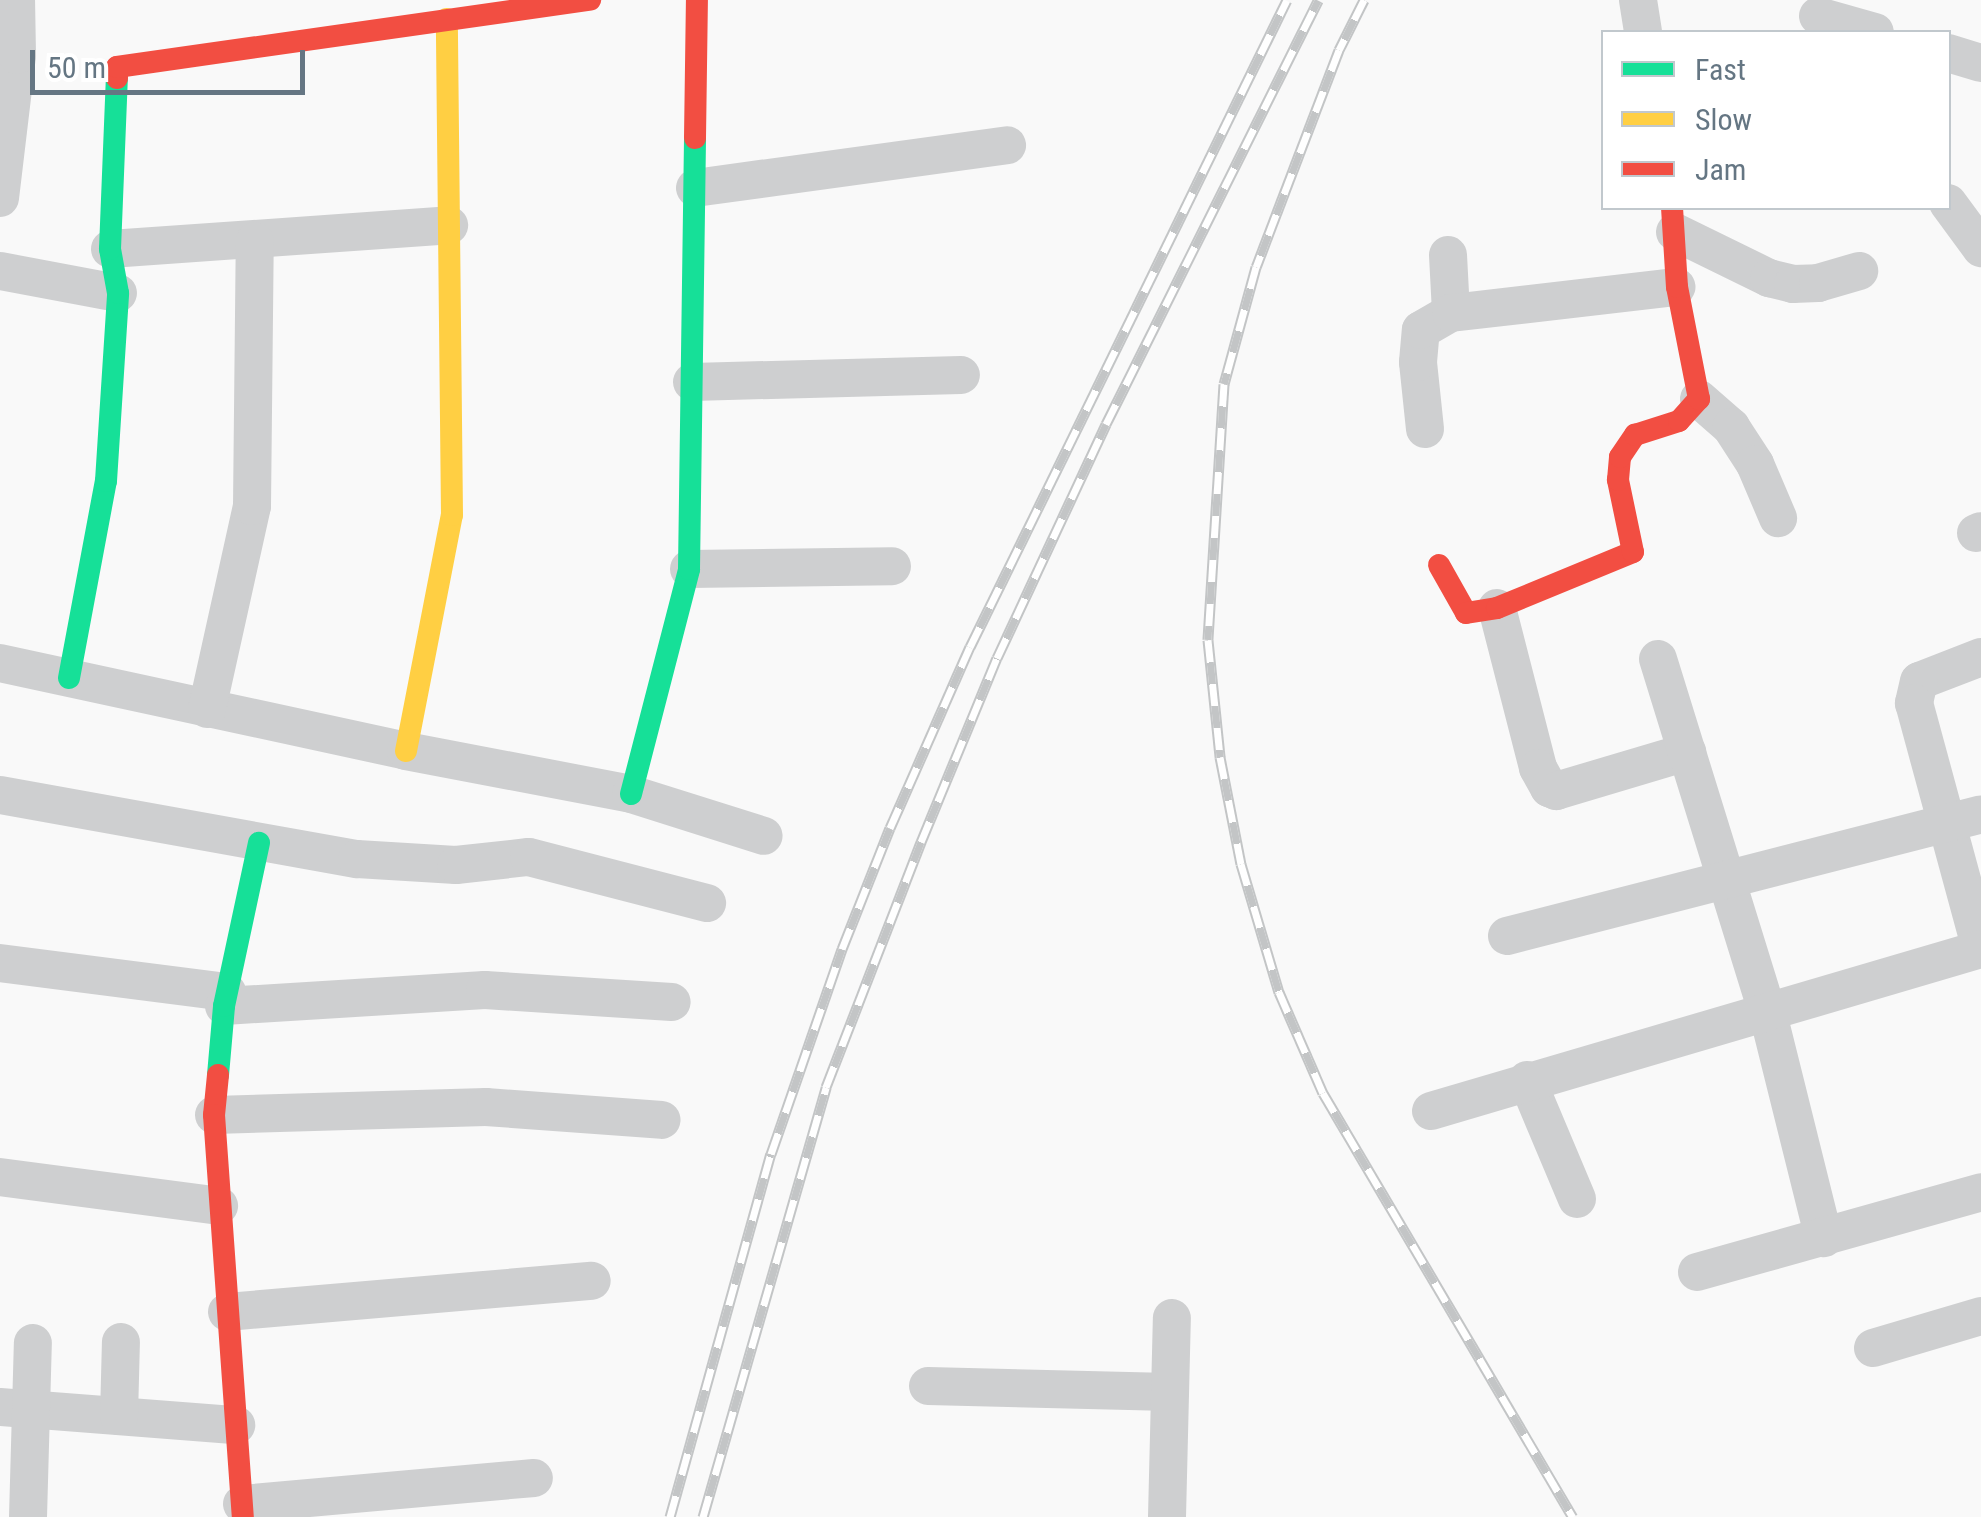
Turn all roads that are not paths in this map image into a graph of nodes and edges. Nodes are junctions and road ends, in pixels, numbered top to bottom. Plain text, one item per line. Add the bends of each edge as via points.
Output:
1 (16, 0) edge
2 (590, 0) edge
3 (697, 0) edge
4 (1638, 0) edge
5 (1816, 16) edge
6 (447, 19) junction
7 (1643, 30) edge
8 (1868, 30) edge
9 (1951, 54) edge
10 (1981, 62) edge
11 (6, 106) edge
12 (1006, 145) dead end
13 (695, 188) junction
14 (0, 198) edge
15 (1951, 207) edge
16 (1674, 220) edge
17 (449, 225) junction
18 (254, 241) junction
19 (1981, 248) edge
20 (110, 249) junction
21 (1448, 255) dead end
22 (0, 271) edge
23 (1859, 271) dead end
24 (1676, 286) junction
25 (118, 294) junction
26 (1451, 313) junction
27 (962, 376) dead end
28 (692, 382) junction
29 (1698, 398) junction
30 (1425, 429) dead end
31 (1778, 518) dead end
32 (1439, 565) dead end
33 (892, 566) dead end
34 (689, 569) junction
35 (1497, 608) junction
36 (1981, 658) edge
37 (1658, 659) dead end
38 (0, 663) edge
39 (69, 678) junction
40 (208, 709) junction
41 (406, 751) junction
42 (1687, 752) junction
43 (631, 794) junction
44 (0, 795) edge
45 (1964, 819) edge
46 (764, 836) dead end
47 (260, 844) junction
48 (1728, 880) junction
49 (707, 902) dead end
50 (1508, 936) dead end
51 (1981, 949) edge
52 (0, 963) edge
53 (226, 999) junction
54 (672, 1002) dead end
55 (1768, 1014) junction
56 (1527, 1080) junction
57 (1431, 1111) dead end
58 (214, 1115) junction
59 (662, 1120) dead end
60 (0, 1176) edge
61 (1981, 1192) edge
62 (1578, 1199) dead end
63 (218, 1206) junction
64 (1824, 1238) junction
65 (1697, 1272) dead end
66 (592, 1281) dead end
67 (228, 1312) junction
68 (1981, 1316) edge
69 (1172, 1318) dead end
70 (121, 1342) dead end
71 (33, 1343) dead end
72 (1873, 1348) dead end
73 (928, 1386) dead end
74 (1170, 1392) junction
75 (14, 1408) edge
76 (118, 1416) junction
77 (236, 1424) junction
78 (534, 1478) dead end
79 (242, 1511) edge
80 (28, 1517) edge
81 (1168, 1517) edge

1 - 11 street
2 - 6 street
3 - 13 street
4 - 7 street
5 - 8 street
6 - 17 street
6 - 20 street via 116,66
9 - 10 street
11 - 14 street
12 - 13 street
13 - 28 street
15 - 19 street
16 - 23 street via 1769,278 1793,284
16 - 24 street
17 - 18 street
17 - 41 street via 452,515
18 - 20 street
18 - 40 street via 252,506
20 - 25 street
21 - 26 street
22 - 25 street
24 - 26 street
24 - 29 street
25 - 39 street via 106,481
26 - 30 street via 1420,330
27 - 28 street
28 - 34 street
29 - 31 street via 1731,427 1756,464
29 - 35 street via 1679,420 1634,435 1620,458 1633,552
32 - 35 street via 1466,613
33 - 34 street
34 - 43 street
35 - 42 street via 1538,768 1549,788
36 - 45 street via 1930,674 1915,690
37 - 42 street
38 - 39 street
39 - 40 street
40 - 41 street
41 - 43 street
42 - 48 street
43 - 46 street
44 - 47 street
45 - 48 street
45 - 51 street
47 - 49 street via 436,864 528,857
47 - 53 street
48 - 50 street
48 - 55 street
51 - 55 street
52 - 53 street
53 - 54 street via 485,990
53 - 58 street
55 - 56 street
55 - 64 street
56 - 57 street
56 - 62 street
58 - 59 street via 486,1106
58 - 63 street
60 - 63 street
61 - 64 street
63 - 67 street
64 - 65 street
66 - 67 street
67 - 77 street
68 - 72 street
69 - 74 street
70 - 76 street
71 - 75 street
73 - 74 street
74 - 81 street
75 - 76 street
75 - 80 street
76 - 77 street
77 - 79 street
78 - 79 street

